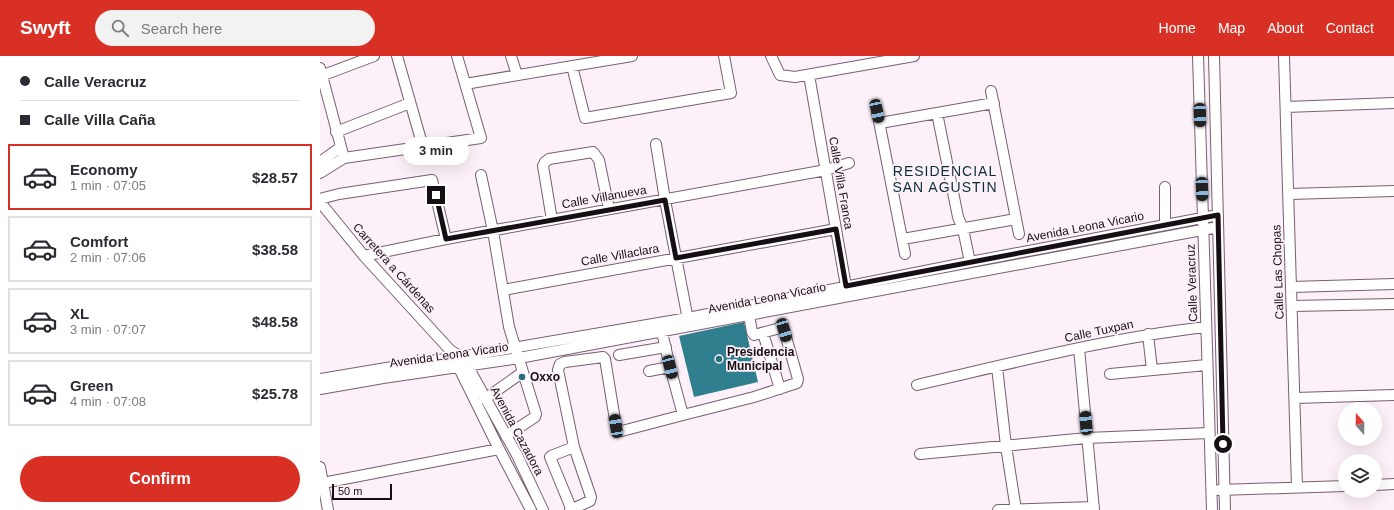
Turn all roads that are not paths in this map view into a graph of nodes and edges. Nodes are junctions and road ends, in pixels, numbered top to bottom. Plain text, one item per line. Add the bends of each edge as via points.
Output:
1 (374, 56) edge
2 (397, 56) edge
3 (457, 56) edge
4 (511, 56) edge
5 (632, 56) edge
6 (724, 56) edge
7 (771, 56) edge
8 (914, 56) edge
9 (1198, 56) edge
10 (1214, 56) edge
11 (1284, 56) edge
12 (614, 58) edge
13 (874, 60) edge
14 (572, 66) junction
15 (321, 72) edge
16 (517, 75) junction
17 (809, 75) junction
18 (465, 84) junction
19 (991, 91) dead end
20 (410, 103) junction
21 (994, 103) junction
22 (1394, 103) edge
23 (1286, 107) junction
24 (877, 111) dead end
25 (937, 113) junction
26 (880, 123) junction
27 (336, 132) junction
28 (656, 144) dead end
29 (341, 147) junction
30 (423, 147) junction
31 (344, 158) junction
32 (320, 162) edge
33 (848, 163) dead end
34 (826, 170) junction
35 (320, 173) edge
36 (481, 175) dead end
37 (1165, 187) dead end
38 (1394, 192) edge
39 (1289, 194) junction
40 (665, 200) junction
41 (320, 201) edge
42 (609, 210) junction
43 (1218, 215) junction
44 (1203, 218) junction
45 (1016, 219) junction
46 (552, 220) junction
47 (1165, 225) junction
48 (1218, 227) junction
49 (836, 229) junction
50 (960, 229) junction
51 (493, 230) junction
52 (1203, 230) junction
53 (1019, 234) dead end
54 (446, 239) junction
55 (903, 239) junction
56 (905, 254) dead end
57 (364, 256) junction
58 (676, 258) junction
59 (966, 263) junction
60 (1394, 284) edge
61 (1291, 287) junction
62 (503, 290) junction
63 (847, 291) junction
64 (1394, 304) edge
65 (1292, 306) junction
66 (1220, 308) junction
67 (1205, 309) junction
68 (748, 315) junction
69 (688, 322) junction
70 (1206, 327) junction
71 (662, 332) junction
72 (763, 333) junction
73 (1148, 334) junction
74 (515, 347) junction
75 (666, 347) junction
76 (1079, 348) junction
77 (619, 355) dead end
78 (519, 358) junction
79 (458, 359) junction
80 (1207, 365) junction
81 (670, 367) junction
82 (997, 367) junction
83 (1152, 370) junction
84 (649, 371) dead end
85 (523, 372) junction
86 (1110, 374) dead end
87 (320, 379) edge
88 (470, 382) junction
89 (917, 385) dead end
90 (780, 388) junction
91 (320, 389) edge
92 (1394, 395) edge
93 (1295, 398) junction
94 (485, 399) junction
95 (683, 415) junction
96 (1209, 433) junction
97 (506, 436) junction
98 (1087, 438) junction
99 (1006, 446) junction
100 (574, 447) junction
101 (499, 449) junction
102 (920, 454) dead end
103 (320, 467) edge
104 (323, 483) junction
105 (1394, 484) edge
106 (1382, 485) edge
107 (1338, 486) edge
108 (1297, 487) junction
109 (1211, 490) junction
110 (1225, 490) junction
111 (571, 509) edge
112 (1016, 509) edge
113 (1094, 509) edge
114 (328, 510) edge
115 (531, 510) edge
116 (542, 510) edge
117 (998, 510) edge
118 (1212, 510) edge
119 (1225, 510) edge

1 - 15 street
2 - 20 street
3 - 18 street
4 - 16 street
5 - 12 street
6 - 14 street via 731,93 585,118
7 - 17 street via 780,75
8 - 13 street
9 - 44 street, Calle Veracruz
10 - 43 street
11 - 23 street, Calle Las Chopas
12 - 14 street
13 - 17 street
14 - 16 street
15 - 27 street
16 - 18 street
17 - 34 street, Calle Villa Franca
18 - 30 street via 481,138
19 - 21 street
20 - 27 street
20 - 30 street
21 - 25 street
21 - 45 street
22 - 23 street
23 - 39 street, Calle Las Chopas
24 - 26 street
25 - 26 street
25 - 50 street
26 - 55 street
27 - 29 street
28 - 40 street
29 - 31 street
29 - 32 street
30 - 31 street
31 - 35 street
33 - 34 street, Calle Villanueva
34 - 40 street, Calle Villanueva
34 - 49 street, Calle Villa Franca
36 - 51 street
37 - 47 street
38 - 39 street
39 - 61 street, Calle Las Chopas
40 - 42 street, Calle Villanueva
40 - 58 street
41 - 54 street via 339,194 432,180
41 - 57 street, Carretera a Cárdenas
42 - 46 street, Calle Villanueva
42 - 46 street via 599,160 593,152 549,159 543,166
43 - 44 street, Avenida Leona Vicario
43 - 48 street
44 - 47 street, Avenida Leona Vicario
44 - 52 street, Calle Veracruz
45 - 50 street
45 - 53 street
46 - 51 street, Calle Villanueva
47 - 59 street, Avenida Leona Vicario
48 - 52 street, Avenida Leona Vicario
48 - 66 street
49 - 58 street, Calle Villaclara
49 - 63 street, Calle Villa Franca
50 - 55 street
50 - 59 street
51 - 54 street, Calle Villanueva
51 - 62 street
52 - 63 street, Avenida Leona Vicario
52 - 67 street, Calle Veracruz
54 - 57 street, Calle Villanueva
55 - 56 street
57 - 79 street, Carretera a Cárdenas
58 - 62 street, Calle Villaclara
58 - 69 street
59 - 63 street, Avenida Leona Vicario
60 - 61 street
61 - 65 street, Calle Las Chopas
62 - 74 street
63 - 68 street, Avenida Leona Vicario
63 - 69 street, Avenida Leona Vicario
64 - 65 street
65 - 93 street, Calle Las Chopas
66 - 67 street
66 - 110 street
67 - 70 street, Calle Veracruz
68 - 69 street, Avenida Leona Vicario
68 - 72 street via 753,334
69 - 71 street, Avenida Leona Vicario
69 - 74 street, Avenida Leona Vicario
70 - 73 street, Calle Tuxpan
70 - 80 street, Calle Veracruz
71 - 75 street
71 - 78 street, Avenida Leona Vicario
72 - 90 street
72 - 90 street via 780,328 784,330 798,379 797,382
73 - 76 street, Calle Tuxpan
73 - 83 street
74 - 78 street
74 - 79 street, Avenida Leona Vicario
75 - 77 street
75 - 81 street
76 - 82 street, Calle Tuxpan
76 - 98 street
78 - 79 street, Avenida Leona Vicario via 490,364
78 - 85 street
79 - 87 street, Avenida Leona Vicario via 414,363
79 - 88 street, Avenida Cazadora
79 - 91 street, Avenida Leona Vicario
80 - 83 street
80 - 96 street, Calle Veracruz
81 - 84 street
81 - 95 street
82 - 89 street, Calle Tuxpan
82 - 99 street
83 - 86 street
85 - 94 street
85 - 97 street via 536,414
88 - 94 street, Avenida Cazadora
88 - 101 street, Avenida Cazadora
90 - 95 street
92 - 93 street
93 - 108 street, Calle Las Chopas
94 - 97 street, Avenida Cazadora
95 - 100 street via 622,431 616,426 605,359 599,357 565,362 560,364 558,370
96 - 98 street
96 - 109 street, Calle Veracruz
97 - 116 street, Avenida Cazadora via 517,454
98 - 99 street
98 - 113 street
99 - 102 street
99 - 112 street
100 - 111 street via 591,498 590,501
100 - 111 street via 550,458
101 - 104 street
101 - 115 street, Avenida Cazadora
103 - 104 street
104 - 114 street
105 - 106 street
107 - 108 street
108 - 110 street
109 - 110 street
109 - 118 street, Calle Veracruz
110 - 119 street
112 - 113 street
112 - 117 street

